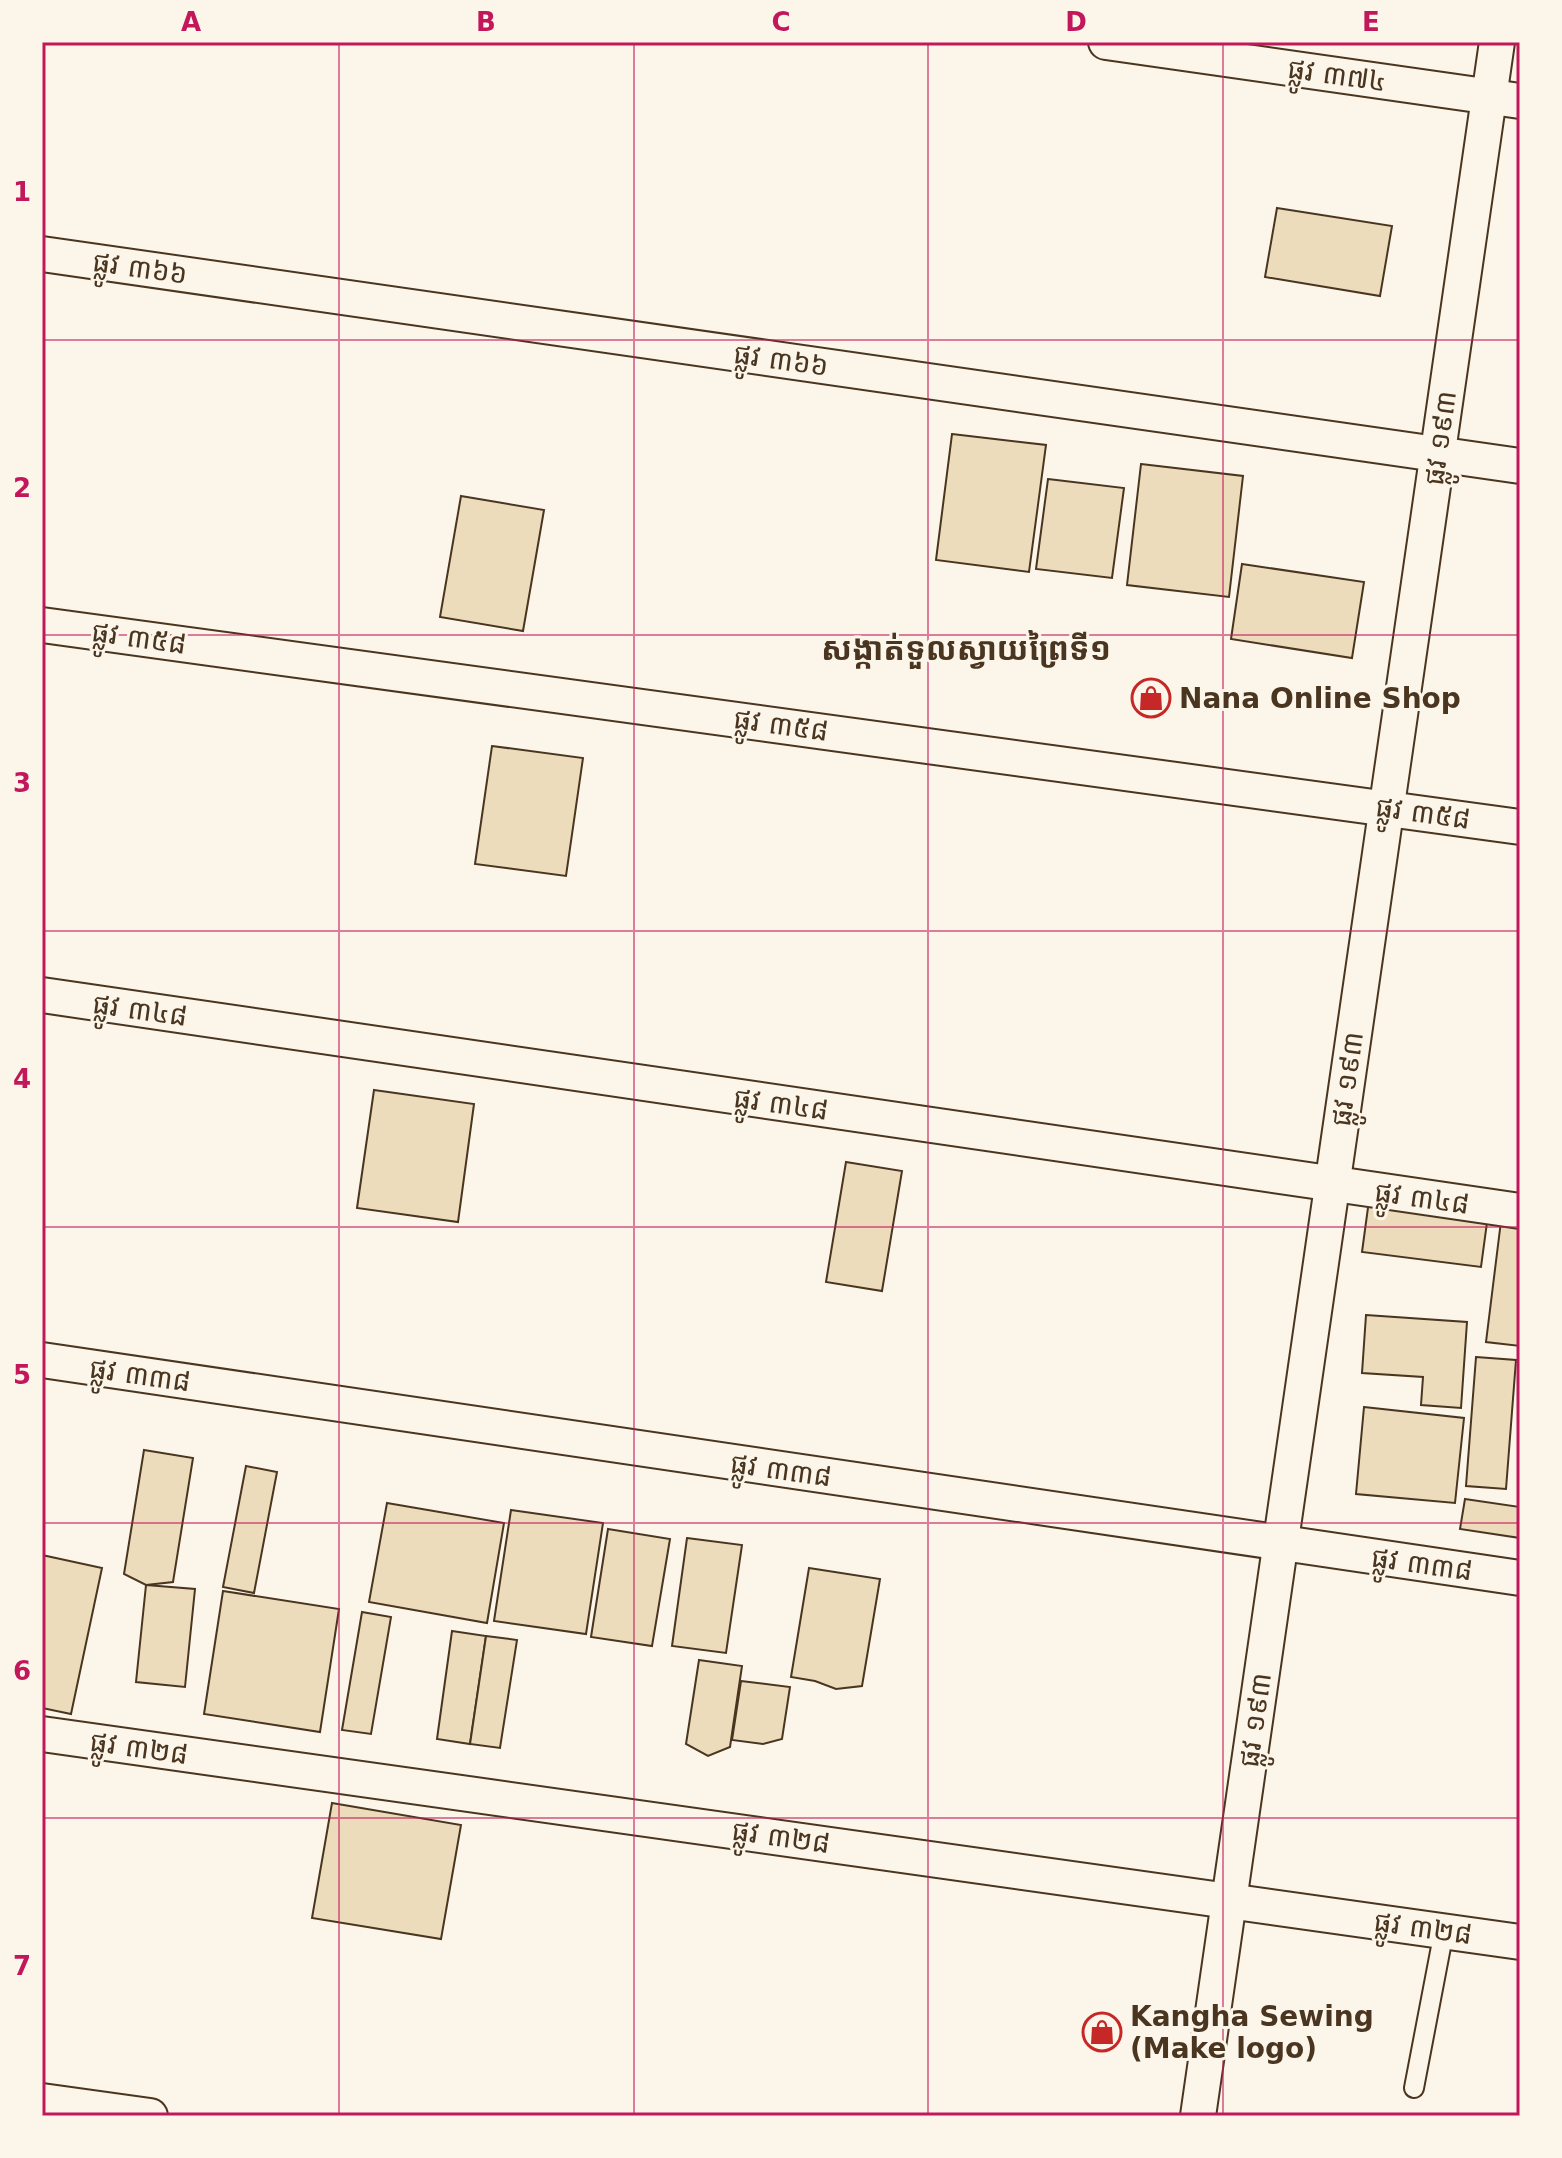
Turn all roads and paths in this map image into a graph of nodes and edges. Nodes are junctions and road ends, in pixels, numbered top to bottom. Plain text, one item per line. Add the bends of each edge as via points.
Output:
1 (1106, 42) edge
2 (1497, 42) edge
3 (1504, 99) edge
4 (42, 254) edge
5 (1437, 454) junction
6 (1520, 466) edge
7 (42, 625) edge
8 (1386, 807) junction
9 (1520, 827) edge
10 (42, 995) edge
11 (1332, 1185) junction
12 (1520, 1211) edge
13 (42, 1360) edge
14 (1280, 1544) junction
15 (1520, 1578) edge
16 (42, 1734) edge
17 (1229, 1900) junction
18 (1444, 1931) junction
19 (1520, 1942) edge
20 (1414, 2088) dead end
21 (42, 2101) edge
22 (150, 2116) edge
23 (1198, 2116) edge

1 - 3 street, ផ្លូវ ៣៧៤
2 - 3 street, ផ្លូវ ១៩៣
3 - 5 street, ផ្លូវ ១៩៣
4 - 5 street, ផ្លូវ ៣៦៦
5 - 6 street, ផ្លូវ ៣៦៦
5 - 8 street, ផ្លូវ ១៩៣
7 - 8 street, ផ្លូវ ៣៥៨
8 - 9 street, ផ្លូវ ៣៥៨
8 - 11 street, ផ្លូវ ១៩៣
10 - 11 street, ផ្លូវ ៣៤៨
11 - 12 street, ផ្លូវ ៣៤៨
11 - 14 street, ផ្លូវ ១៩៣
13 - 14 street, ផ្លូវ ៣៣៨
14 - 15 street, ផ្លូវ ៣៣៨
14 - 17 street, ផ្លូវ ១៩៣
16 - 17 street, ផ្លូវ ៣២៨
17 - 18 street, ផ្លូវ ៣២៨
17 - 23 street, ផ្លូវ ១៩៣
18 - 19 street, ផ្លូវ ៣២៨
18 - 20 lane
21 - 22 street

